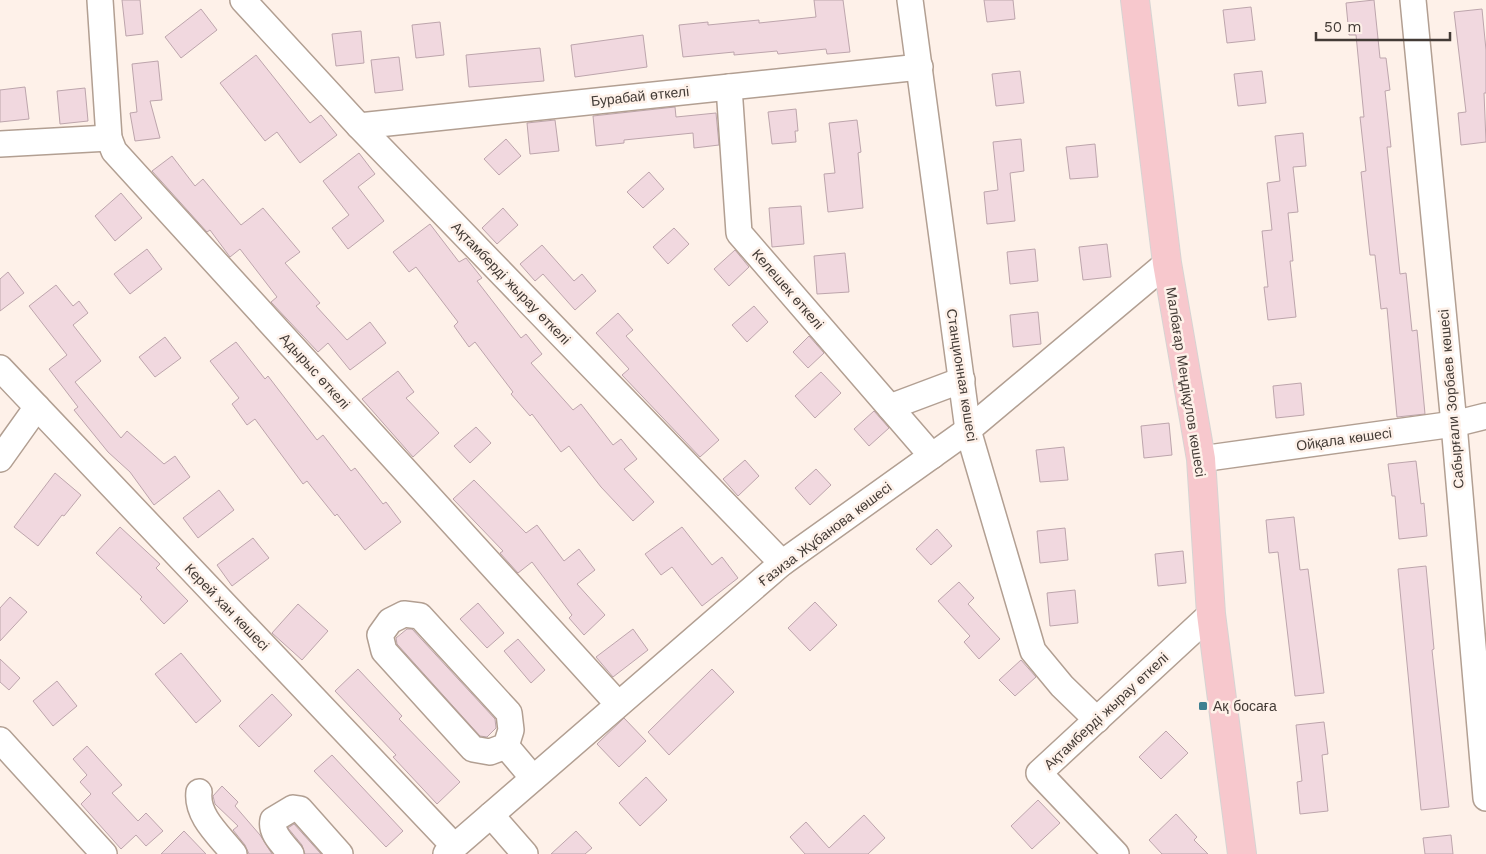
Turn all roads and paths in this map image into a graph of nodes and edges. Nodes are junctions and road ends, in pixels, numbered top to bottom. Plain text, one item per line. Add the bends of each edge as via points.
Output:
1 (100, 0) edge
2 (243, 0) edge
3 (910, 0) edge
4 (1135, 0) edge
5 (1413, 0) edge
6 (920, 67) junction
7 (729, 87) junction
8 (359, 126) junction
9 (109, 138) junction
10 (0, 144) edge
11 (1167, 263) junction
12 (0, 368) edge
13 (962, 380) junction
14 (37, 407) junction
15 (890, 407) junction
16 (1486, 416) edge
17 (1454, 424) junction
18 (968, 430) junction
19 (932, 456) junction
20 (0, 458) edge
21 (1201, 459) junction
22 (782, 563) junction
23 (1212, 614) junction
24 (618, 704) junction
25 (1096, 720) junction
26 (0, 740) edge
27 (506, 746) junction
28 (533, 778) junction
29 (199, 792) dead end
30 (1486, 798) edge
31 (491, 815) junction
32 (450, 850) edge
33 (104, 854) edge
34 (234, 854) edge
35 (291, 854) edge
36 (340, 854) edge
37 (525, 854) edge
38 (1116, 854) edge
39 (1242, 854) edge

1 - 9 street, Адырыс өткелі
2 - 8 street, Ақтамберді жырау өткелі
3 - 6 street, Станционная көшесі
4 - 11 main road, Малбағар Меңдіқұлов көшесі
5 - 17 street, Сабырғали Зорбаев көшесі
6 - 7 street, Бурабай өткелі
6 - 13 street, Станционная көшесі
7 - 8 street, Бурабай өткелі
7 - 15 street, Келешек өткелі via 739,233
8 - 22 street, Ақтамберді жырау өткелі
9 - 10 street
9 - 24 street, Адырыс өткелі via 120,159
11 - 18 street, Ғазиза Жұбанова көшесі
11 - 21 main road, Малбағар Меңдіқұлов көшесі
12 - 14 street, Керей хан көшесі
13 - 15 street
13 - 18 street, Станционная көшесі
14 - 20 street
14 - 32 street, Керей хан көшесі
15 - 19 street, Келешек өткелі
16 - 17 street, Ойқала көшесі
17 - 21 street, Ойқала көшесі
17 - 30 street, Сабырғали Зорбаев көшесі
18 - 19 street, Ғазиза Жұбанова көшесі
18 - 25 street, Станционная көшесі via 1033,651
19 - 22 street, Ғазиза Жұбанова көшесі
21 - 23 main road, Малбағар Меңдіқұлов көшесі
22 - 24 street, Ғазиза Жұбанова көшесі
23 - 25 street, Ақтамберді жырау өткелі
23 - 39 main road, Малбағар Меңдіқұлов көшесі
24 - 28 street, Ғазиза Жұбанова көшесі
25 - 38 street, Ақтамберді жырау өткелі via 1039,773
26 - 33 street
27 - 27 street via 511,730 509,713 420,616 404,614 390,620 380,635 384,652 473,749 490,752
27 - 28 street
28 - 31 street, Ғазиза Жұбанова көшесі
29 - 34 street via 198,804 203,815
31 - 32 street, Ғазиза Жұбанова көшесі
31 - 37 street
35 - 36 street via 272,826 274,820 293,808 300,809

